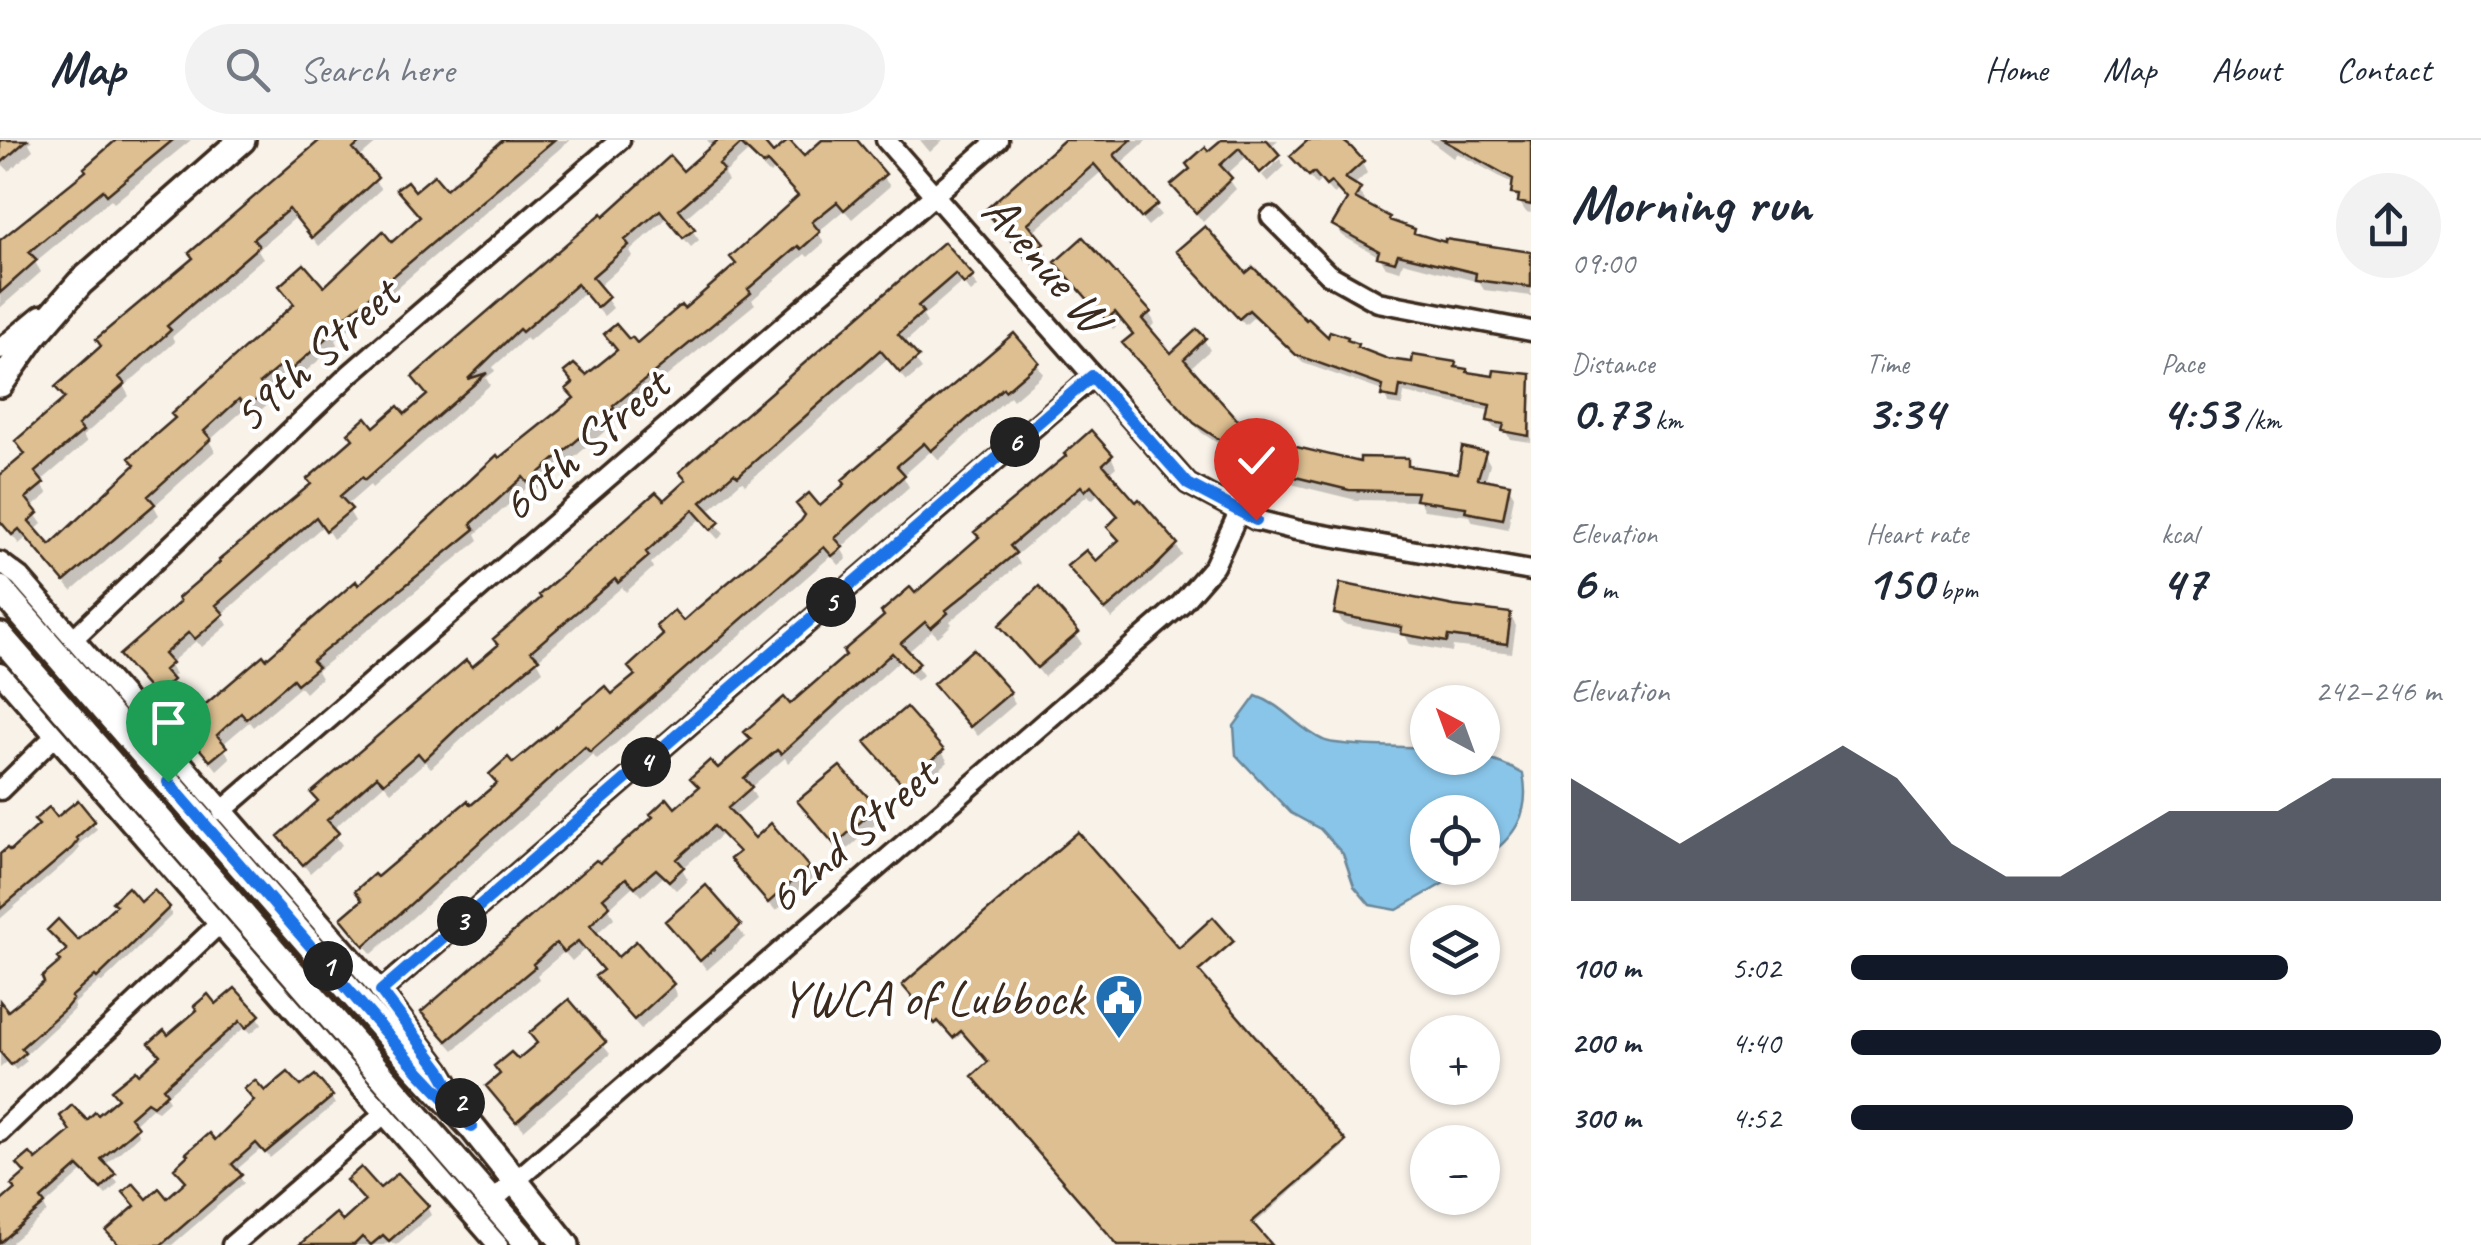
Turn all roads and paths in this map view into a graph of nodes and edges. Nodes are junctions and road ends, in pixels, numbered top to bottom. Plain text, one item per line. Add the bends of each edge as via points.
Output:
1 (242, 140) edge
2 (620, 140) edge
3 (886, 140) edge
4 (998, 140) edge
5 (934, 195) junction
6 (1271, 217) dead end
7 (80, 283) junction
8 (1531, 330) edge
9 (0, 348) edge
10 (1092, 376) junction
11 (0, 384) edge
12 (1239, 512) junction
13 (0, 562) edge
14 (1531, 571) edge
15 (0, 589) edge
16 (0, 636) edge
17 (73, 638) junction
18 (0, 673) edge
19 (54, 736) junction
20 (0, 790) edge
21 (222, 811) junction
22 (218, 926) junction
23 (381, 991) junction
24 (384, 1114) junction
25 (472, 1127) junction
26 (0, 1132) edge
27 (514, 1181) junction
28 (491, 1202) junction
29 (232, 1245) edge
30 (498, 1245) edge
31 (529, 1245) edge
32 (566, 1245) edge

1 - 7 main road
2 - 17 street, 59th Street via 350,374
3 - 5 street, Avenue W
4 - 5 street, 60th Street
5 - 10 street, Avenue W
5 - 21 street, 60th Street
6 - 8 street via 1328,274 1378,302
7 - 9 street
7 - 11 main road
10 - 12 street, Avenue W via 1188,484
10 - 23 street
12 - 14 street, Avenue W via 1296,530
12 - 27 street, 62nd Street via 1214,566 1180,604
13 - 17 street
15 - 25 main road
16 - 28 main road
17 - 21 street
18 - 19 street
19 - 20 street
19 - 22 street
21 - 23 street
22 - 24 street
22 - 26 street
23 - 25 street via 440,1069
24 - 29 street
24 - 30 street
25 - 27 main road
27 - 28 street, 62nd Street
27 - 32 main road
28 - 31 main road

